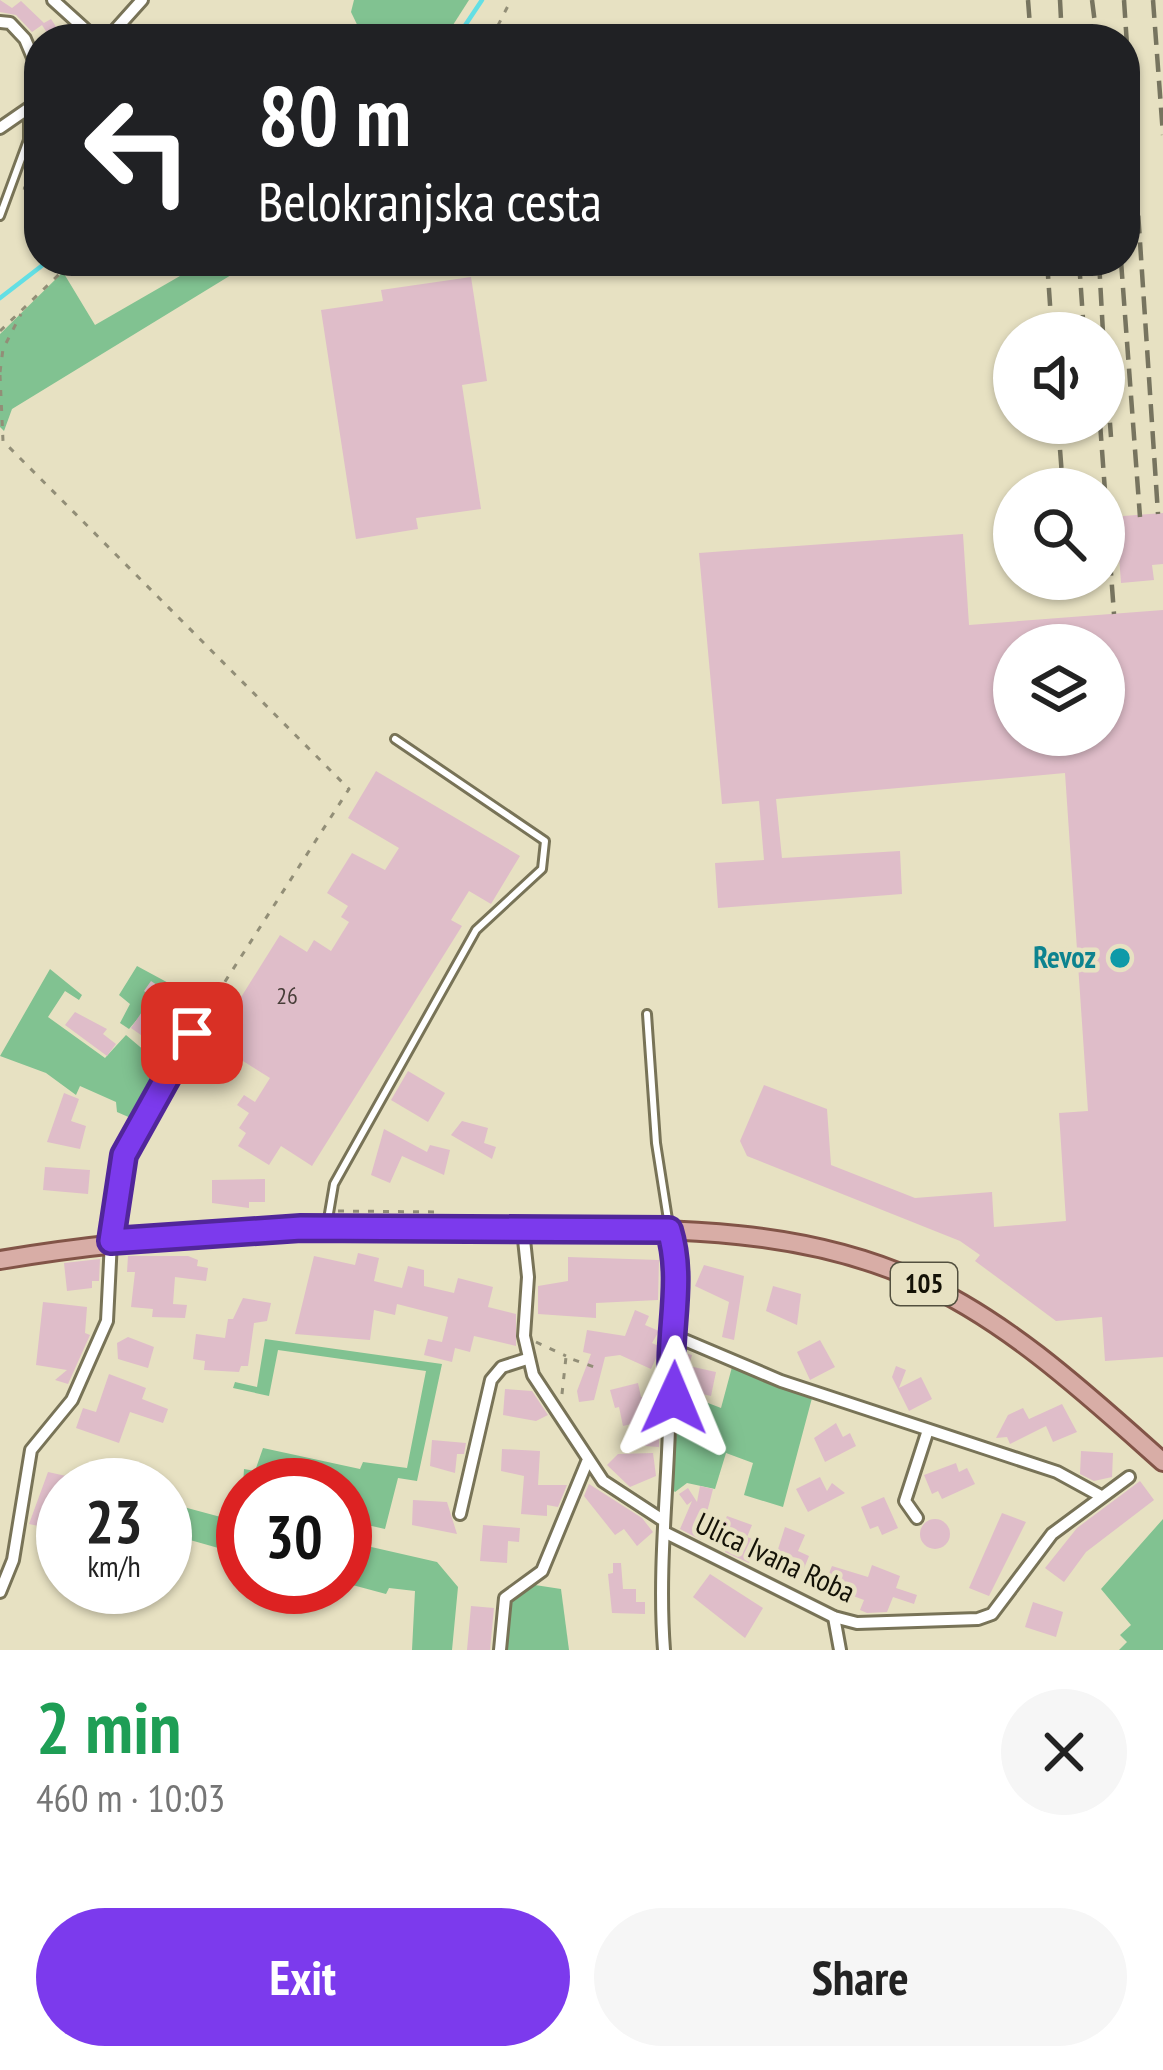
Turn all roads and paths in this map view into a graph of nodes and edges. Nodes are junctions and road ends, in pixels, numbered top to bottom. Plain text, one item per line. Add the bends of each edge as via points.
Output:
1 (53, 0) edge
2 (142, 0) edge
3 (79, 24) edge
4 (120, 24) edge
5 (24, 152) edge
6 (15, 180) junction
7 (24, 188) edge
8 (0, 216) edge
9 (58, 276) edge
10 (23, 311) junction
11 (0, 331) edge
12 (0, 374) edge
13 (395, 739) dead end
14 (647, 1014) dead end
15 (192, 1033) joint
16 (328, 1228) junction
17 (523, 1229) junction
18 (669, 1230) junction
19 (111, 1241) junction
20 (0, 1260) edge
21 (524, 1336) junction
22 (675, 1336) junction
23 (566, 1357) junction
24 (527, 1359) junction
25 (597, 1368) dead end
26 (562, 1400) dead end
27 (928, 1430) junction
28 (587, 1462) junction
29 (1163, 1462) edge
30 (1129, 1477) dead end
31 (1099, 1495) junction
32 (460, 1514) dead end
33 (917, 1518) dead end
34 (662, 1526) junction
35 (0, 1592) edge
36 (834, 1617) junction
37 (500, 1650) edge
38 (664, 1650) edge
39 (840, 1650) edge

1 - 3 street
2 - 4 street
5 - 6 lane
6 - 7 path
6 - 8 lane
9 - 10 path
10 - 11 path
10 - 12 path
12 - 15 path via 4,441 350,789
13 - 16 lane via 545,841 544,855 542,869 476,930 334,1184
14 - 18 lane
15 - 19 street via 124,1155
16 - 17 main road, 105
16 - 19 main road, 105
17 - 18 main road, 105
17 - 21 street, Ulica Ivana Roba
18 - 22 street, Ulica Ivana Roba via 678,1258
18 - 29 main road, 105 via 783,1240 914,1279 1044,1362
19 - 20 main road, 105
19 - 35 street via 107,1321 72,1400 32,1450
21 - 23 path
21 - 24 street, Ulica Ivana Roba
22 - 27 street
22 - 34 street, Ulica Ivana Roba
23 - 25 path
23 - 26 path
24 - 28 street, Ulica Ivana Roba
24 - 32 street via 491,1380
27 - 31 street via 1057,1472
27 - 33 street via 905,1501
28 - 34 street, Ulica Ivana Roba
28 - 37 street via 542,1571 505,1598
30 - 31 street, Ulica Ivana Roba
31 - 36 street, Ulica Ivana Roba via 1052,1534 992,1614 931,1623
34 - 36 street, Ulica Ivana Roba
34 - 38 street, Ulica Ivana Roba
36 - 39 street

